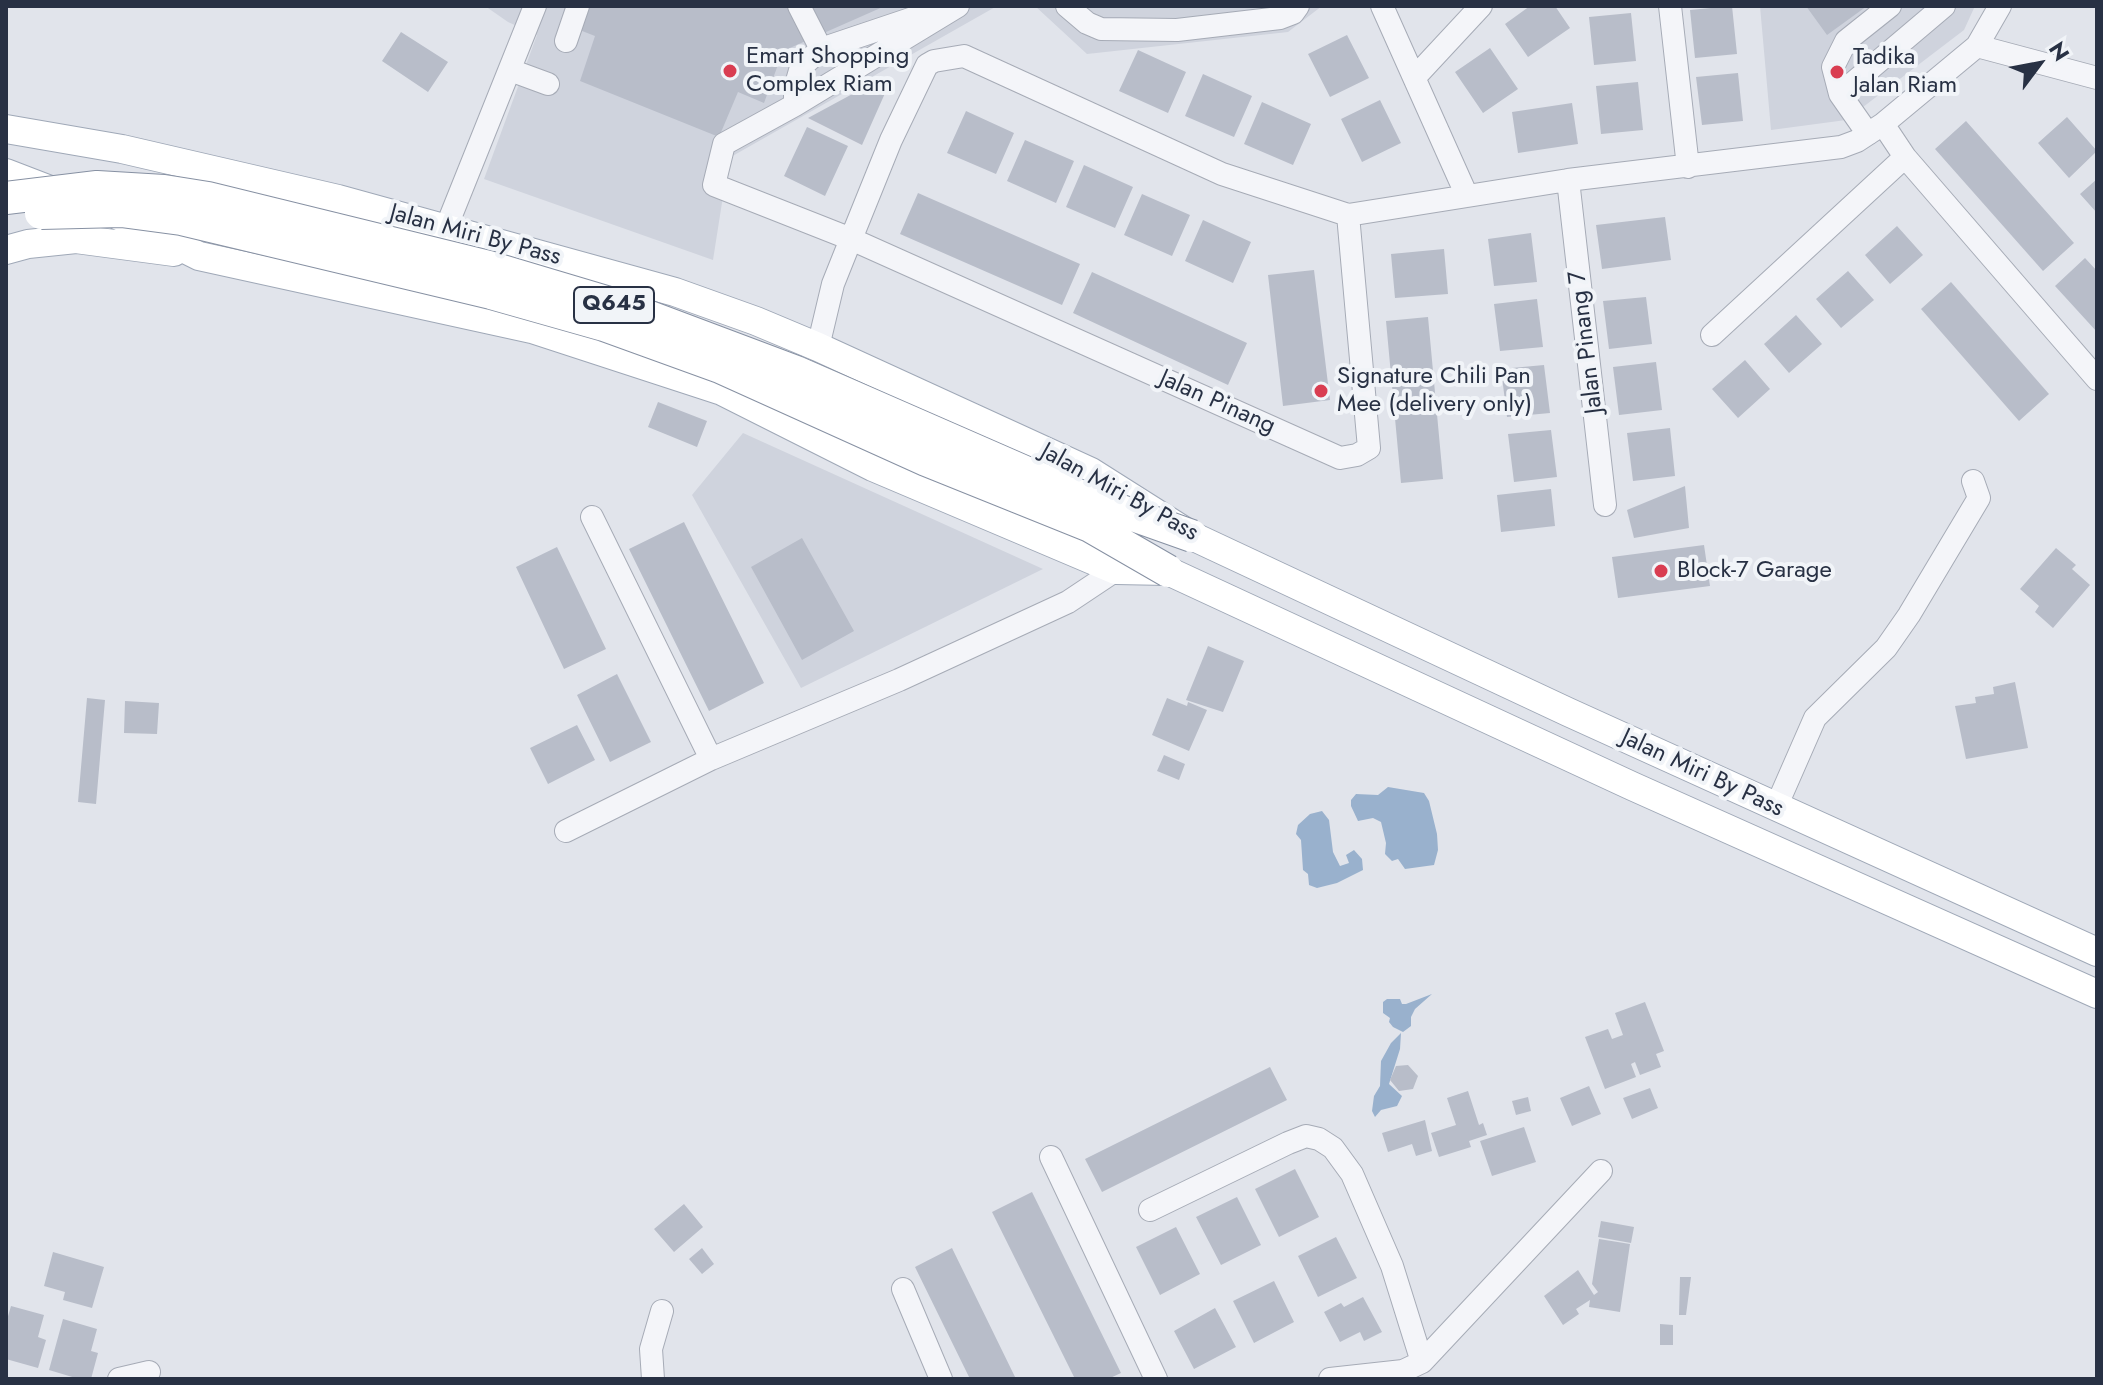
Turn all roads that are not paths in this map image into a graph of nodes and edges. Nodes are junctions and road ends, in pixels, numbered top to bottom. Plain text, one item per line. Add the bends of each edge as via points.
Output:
1 (535, 6) edge
2 (578, 6) edge
3 (799, 6) edge
4 (948, 6) edge
5 (958, 6) edge
6 (1067, 6) edge
7 (1298, 6) edge
8 (1382, 6) edge
9 (1481, 6) edge
10 (1670, 6) edge
11 (1890, 6) edge
12 (1944, 6) edge
13 (2000, 6) edge
14 (909, 35) junction
15 (566, 41) dead end
16 (1977, 46) junction
17 (821, 49) junction
18 (927, 65) junction
19 (510, 70) junction
20 (1415, 77) junction
21 (2097, 78) edge
22 (548, 84) dead end
23 (1840, 94) junction
24 (795, 105) junction
25 (6, 129) edge
26 (1876, 129) junction
27 (1905, 157) junction
28 (1688, 167) junction
29 (6, 173) edge
30 (1568, 180) junction
31 (1467, 196) junction
32 (6, 198) edge
33 (1348, 215) junction
34 (6, 219) edge
35 (446, 228) junction
36 (851, 239) junction
37 (6, 250) edge
38 (199, 256) junction
39 (1712, 335) dead end
40 (818, 347) junction
41 (2097, 379) edge
42 (1973, 481) dead end
43 (1605, 505) dead end
44 (592, 517) dead end
45 (1192, 536) junction
46 (1116, 570) junction
47 (1168, 571) junction
48 (711, 759) junction
49 (1776, 807) junction
50 (566, 831) dead end
51 (2097, 952) edge
52 (2097, 994) edge
53 (1051, 1157) dead end
54 (1601, 1171) dead end
55 (1150, 1210) dead end
56 (903, 1289) dead end
57 (662, 1311) dead end
58 (1422, 1362) junction
59 (149, 1372) dead end
60 (119, 1379) edge
61 (653, 1379) edge
62 (941, 1379) edge
63 (1156, 1379) edge
64 (1330, 1379) edge

1 - 19 street
2 - 15 street
3 - 17 street
4 - 17 street
5 - 14 street
6 - 7 street via 1101,29 1177,30 1280,18
8 - 20 street
9 - 20 street
10 - 28 street
11 - 23 street via 1838,53 1833,67
12 - 23 street
13 - 16 street
14 - 18 street
14 - 24 street
16 - 21 street
16 - 26 street
17 - 24 street via 801,67
18 - 33 street via 964,56 1222,174
18 - 36 street
19 - 22 street
19 - 35 street
20 - 31 street
23 - 26 street
24 - 36 street via 724,144 714,185
25 - 35 main road, Jalan Miri By Pass / Q645 via 122,149
26 - 27 street
26 - 28 street via 1841,147
27 - 39 street
27 - 41 street
28 - 30 street
29 - 38 main road, Jalan Miri By Pass / Q645 via 133,221
30 - 31 street
30 - 43 street, Jalan Pinang 7
31 - 33 street
32 - 45 highway, Q645, bridge via 97,187 164,191 489,267 623,307 796,372 1067,491
33 - 36 street, Jalan Pinang via 1369,448 1340,458
34 - 47 highway, Q645, bridge via 57,211 121,211 181,219 604,325 720,367 926,460 1090,526
35 - 40 main road, Jalan Miri By Pass / Q645 via 675,292
36 - 40 street via 833,284
37 - 38 main road via 76,239
38 - 46 main road, Jalan Miri By Pass / Q645 via 532,329 722,391 873,467
40 - 45 main road, Jalan Miri By Pass / Q645 via 1091,472
42 - 49 street via 1979,498 1909,615 1886,648 1815,718
44 - 48 street
45 - 49 main road, Jalan Miri By Pass / Q645
46 - 47 main road, Jalan Miri By Pass / Q645
46 - 48 street via 1068,602
47 - 52 main road, Jalan Miri By Pass / Q645
48 - 50 street
49 - 51 main road, Jalan Miri By Pass / Q645
53 - 63 street
54 - 58 street
55 - 58 street via 1288,1143 1306,1136 1319,1139 1333,1148 1352,1174 1392,1266
56 - 62 street
57 - 61 street via 651,1349
58 - 64 street via 1403,1371
59 - 60 street

